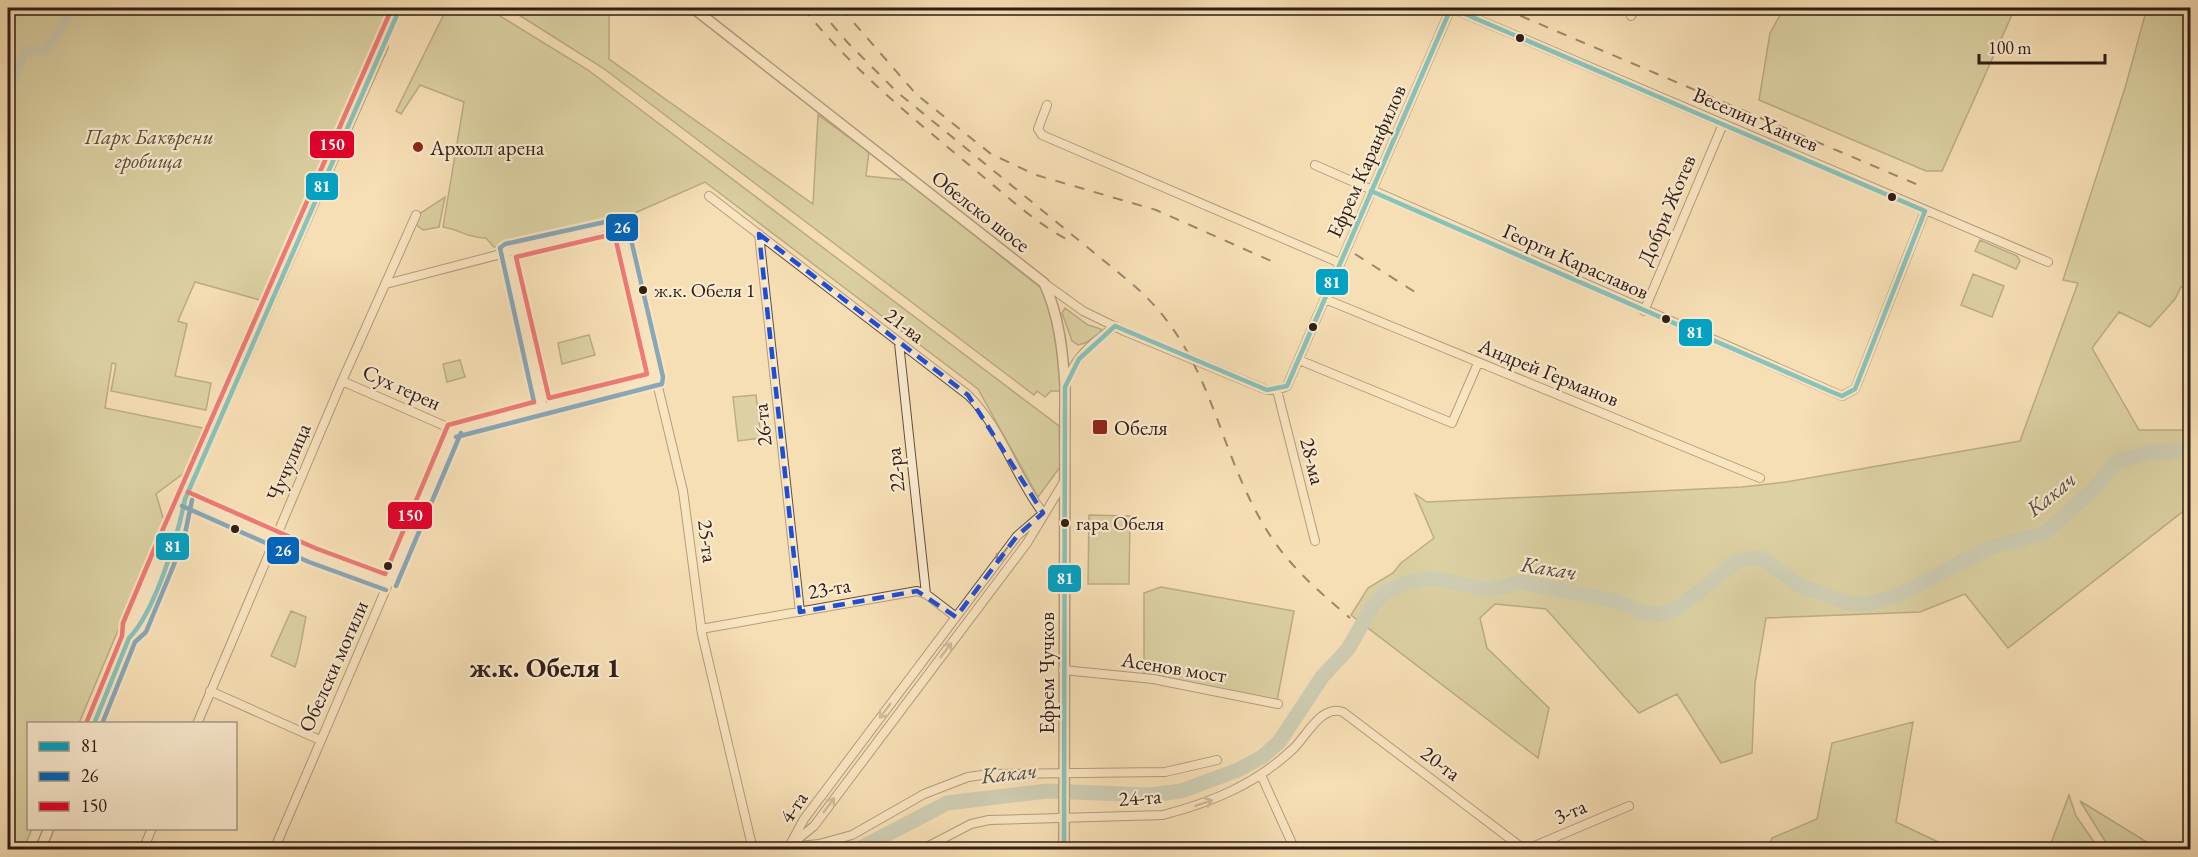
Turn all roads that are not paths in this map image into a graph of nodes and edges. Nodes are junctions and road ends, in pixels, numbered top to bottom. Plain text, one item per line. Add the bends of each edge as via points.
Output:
1 (693, 8) edge
2 (1451, 8) edge
3 (1635, 8) edge
4 (1631, 16) dead end
5 (383, 46) tunnel mouth
6 (1047, 105) dead end
7 (1723, 124) junction
8 (1315, 165) dead end
9 (1371, 192) junction
10 (709, 196) dead end
11 (1925, 211) junction
12 (416, 215) dead end
13 (759, 234) junction
14 (507, 250) junction
15 (2048, 262) dead end
16 (1340, 263) junction
17 (1044, 283) junction
18 (386, 284) junction
19 (1325, 298) junction
20 (1644, 310) junction
21 (1114, 326) junction
22 (899, 343) junction
23 (1299, 360) junction
24 (1478, 363) junction
25 (656, 379) junction
26 (342, 381) junction
27 (1065, 387) junction
28 (1277, 390) junction
29 (543, 407) junction
30 (454, 430) junction
31 (1760, 478) dead end
32 (1066, 479) junction
33 (185, 499) junction
34 (1043, 513) junction
35 (275, 538) junction
36 (1316, 541) dead end
37 (389, 583) junction
38 (926, 594) junction
39 (800, 612) junction
40 (956, 617) junction
41 (701, 628) junction
42 (1064, 670) junction
43 (210, 691) junction
44 (1278, 704) dead end
45 (1334, 710) joint
46 (94, 722) edge
47 (197, 722) edge
48 (320, 740) junction
49 (1217, 760) dead end
50 (1261, 774) junction
51 (1063, 779) junction
52 (1629, 806) dead end
53 (1064, 814) junction
54 (48, 830) edge
55 (151, 830) edge
56 (937, 839) junction
57 (786, 848) edge
58 (40, 849) edge
59 (143, 849) edge
60 (274, 849) edge
61 (753, 849) edge
62 (921, 849) edge
63 (940, 849) edge
64 (1064, 849) edge
65 (1295, 849) edge
66 (1525, 849) edge

1 - 17 street, Обелско шосе
2 - 7 street, Веселин Ханчев
2 - 9 street, Ефрем Каранфилов
3 - 4 street
5 - 33 street
6 - 16 street via 1038,129 1042,135
7 - 11 street, Веселин Ханчев
7 - 20 street, Добри Жотев
8 - 9 street, Георги Караславов
9 - 16 street, Ефрем Каранфилов
9 - 20 street, Георги Караславов
10 - 13 street, 21-ва
11 - 15 street, Веселин Ханчев
11 - 20 street, Георги Караславов via 1851,394 1832,392
12 - 18 street, Чучулица
13 - 22 street, 21-ва
13 - 39 street, 26-та
14 - 18 street
14 - 25 street, 25-та via 605,227 616,229 623,237
14 - 29 street
16 - 19 street, Ефрем Каранфилов
17 - 21 street, Обелско шосе via 1083,311
17 - 27 street, Ефрем Чучков via 1063,352
18 - 26 street, Чучулица
19 - 23 street, Ефрем Каранфилов
19 - 24 street, Андрей Германов
21 - 27 street via 1082,353 1071,367
21 - 28 street, Обелско шосе via 1267,390
22 - 34 street, 21-ва via 975,401
22 - 38 street, 22-ра
23 - 24 street via 1452,423
23 - 28 street, Ефрем Каранфилов via 1287,386
24 - 31 street, Андрей Германов
25 - 29 street, Сух герен
25 - 41 street, 25-та via 683,491
26 - 30 street, Сух герен
26 - 35 street, Чучулица
27 - 32 street, Ефрем Чучков
28 - 36 street, 28-ма
29 - 30 street, Сух герен
30 - 37 street, Обелски могили
32 - 34 street, 4-та
32 - 42 street, Ефрем Чучков
33 - 35 street
33 - 46 street via 130,626 129,638
34 -> 40 street, 4-та via 1017,536
57 -> 34 street, 4-та via 814,825 1026,543
35 - 37 street
35 - 43 street, Чучулица
37 - 48 street, Обелски могили
38 - 39 street, 23-та via 917,591
38 - 40 street
39 - 41 street, 23-та
40 -> 57 street, 4-та
41 - 61 street, 25-та
42 - 44 street, Асенов мост via 1153,679
42 - 51 street, Ефрем Чучков
43 - 47 street, Чучулица
43 - 48 street
45 - 50 street, 24-та via 1324,714 1296,746
45 - 66 street, 20-та via 1343,712
48 - 60 street, Обелски могили
49 - 51 street, 24-та via 1165,772
53 -> 50 street, 24-та via 1163,815 1225,796
50 - 65 street
51 - 53 street, Ефрем Чучков
51 - 57 street, 24-та via 990,774 968,777 924,794 852,835
52 - 66 street, 3-та
53 - 56 street, 24-та via 989,820
53 - 64 street, Ефрем Чучков
54 - 58 street
55 - 59 street
56 - 62 street, 24-та
56 - 63 street

